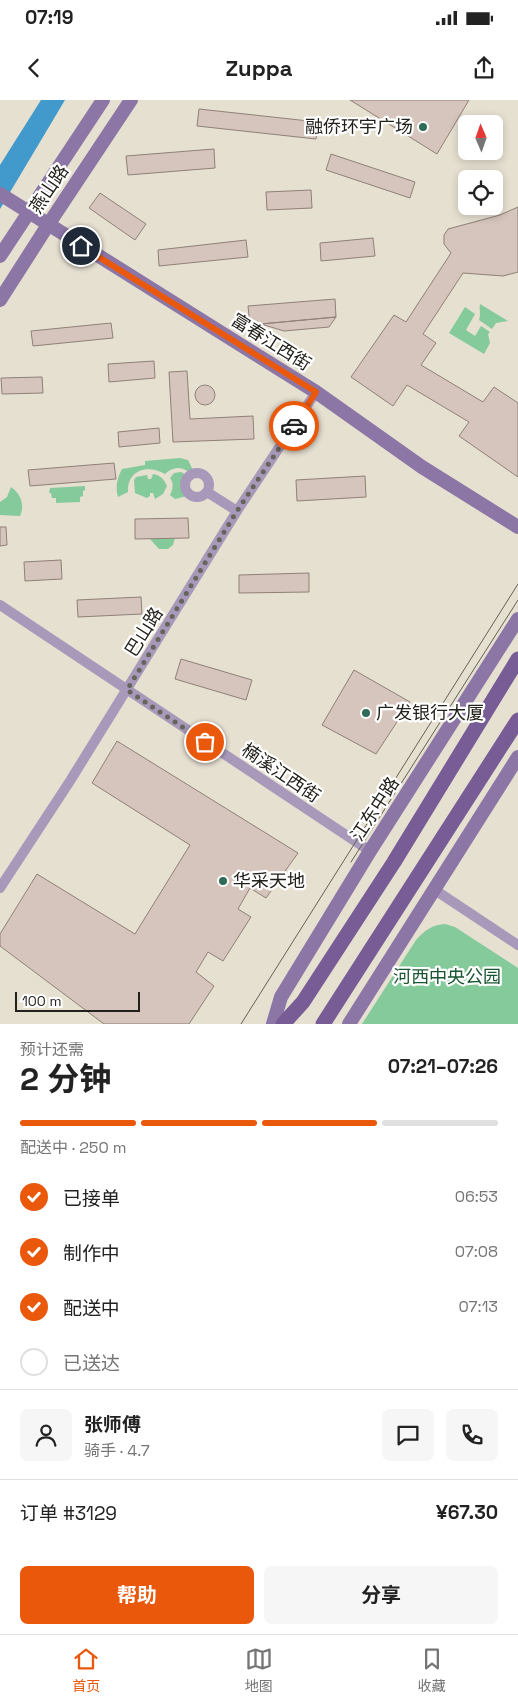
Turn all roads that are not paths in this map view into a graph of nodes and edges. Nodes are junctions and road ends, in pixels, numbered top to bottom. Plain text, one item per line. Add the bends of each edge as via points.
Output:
1 (102, 100) edge
2 (131, 100) edge
3 (0, 194) edge
4 (28, 212) junction
5 (48, 225) junction
6 (0, 256) edge
7 (0, 300) edge
8 (316, 392) junction
9 (207, 492) dead end
10 (237, 511) junction
11 (518, 527) edge
12 (0, 605) edge
13 (518, 618) edge
14 (518, 660) edge
15 (127, 690) junction
16 (518, 720) edge
17 (518, 757) edge
18 (370, 851) junction
19 (0, 888) edge
20 (435, 890) junction
21 (518, 945) edge
22 (274, 1024) edge
23 (283, 1024) edge
24 (323, 1024) edge
25 (349, 1024) edge

1 - 4 street, 燕山路
2 - 5 street, 燕山路
3 - 4 street, 富春江西街
4 - 5 street, 富春江西街
4 - 6 street, 燕山路
5 - 7 street, 燕山路
5 - 8 street, 富春江西街
8 - 10 street, 巴山路
8 - 11 street, 富春江西街 via 422,467
9 - 10 street
10 - 15 street, 巴山路
12 - 15 street, 楠溪江西街
13 - 18 street, 江东中路
14 - 23 main road via 303,1002
15 - 18 street, 楠溪江西街
15 - 19 street, 巴山路
16 - 24 main road
17 - 20 street
18 - 22 street, 江东中路 via 281,997
20 - 21 street
20 - 25 street

